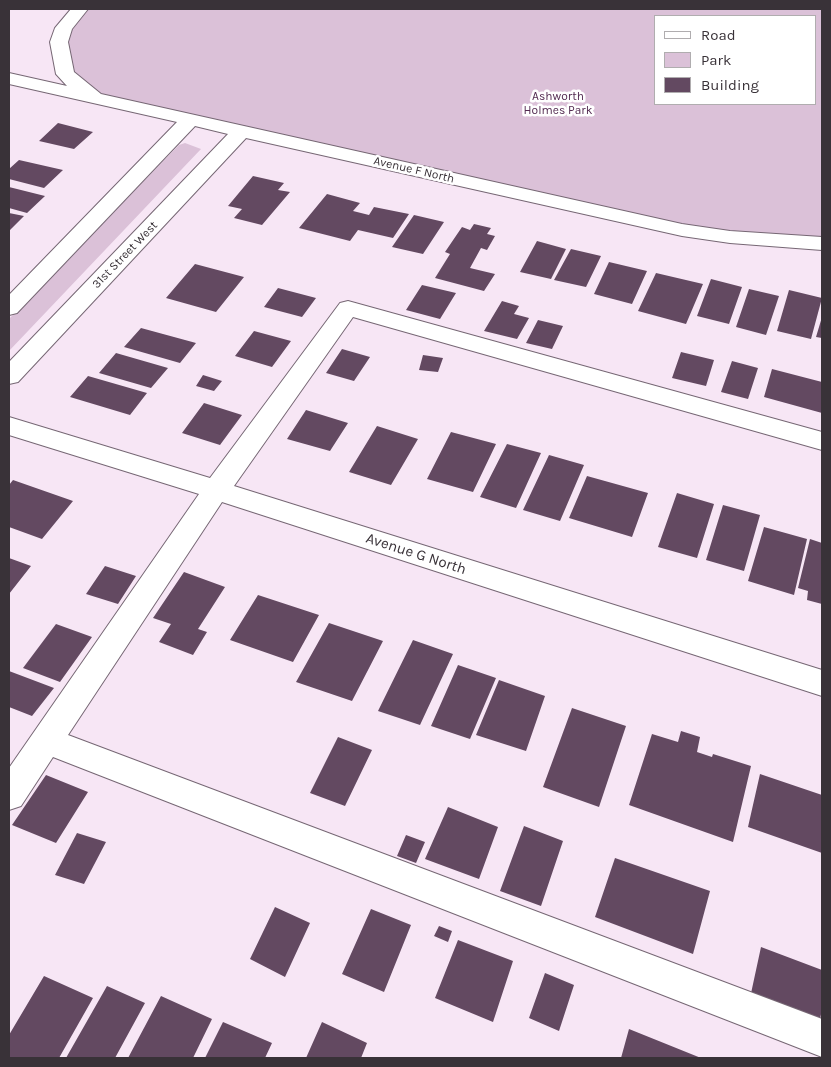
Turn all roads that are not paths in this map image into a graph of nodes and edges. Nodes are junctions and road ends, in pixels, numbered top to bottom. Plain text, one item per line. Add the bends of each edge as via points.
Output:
1 (80, 9) edge
2 (12, 83) edge
3 (97, 99) junction
4 (190, 120) junction
5 (241, 132) junction
6 (822, 244) edge
7 (9, 308) edge
8 (9, 376) edge
9 (9, 426) edge
10 (822, 441) edge
11 (216, 490) junction
12 (822, 683) edge
13 (47, 741) junction
14 (9, 795) edge
15 (822, 1038) edge

1 - 3 street via 64,28 59,42 62,65 74,83
2 - 3 street, Avenue F North
3 - 4 street, Avenue F North
4 - 5 street, Avenue F North
4 - 7 street
5 - 6 street, Avenue F North via 682,230 730,238
5 - 8 street, 31st Street West
9 - 11 street, Avenue G North
10 - 11 street via 348,308
11 - 12 street, Avenue G North
11 - 13 street
13 - 14 street
13 - 15 street

